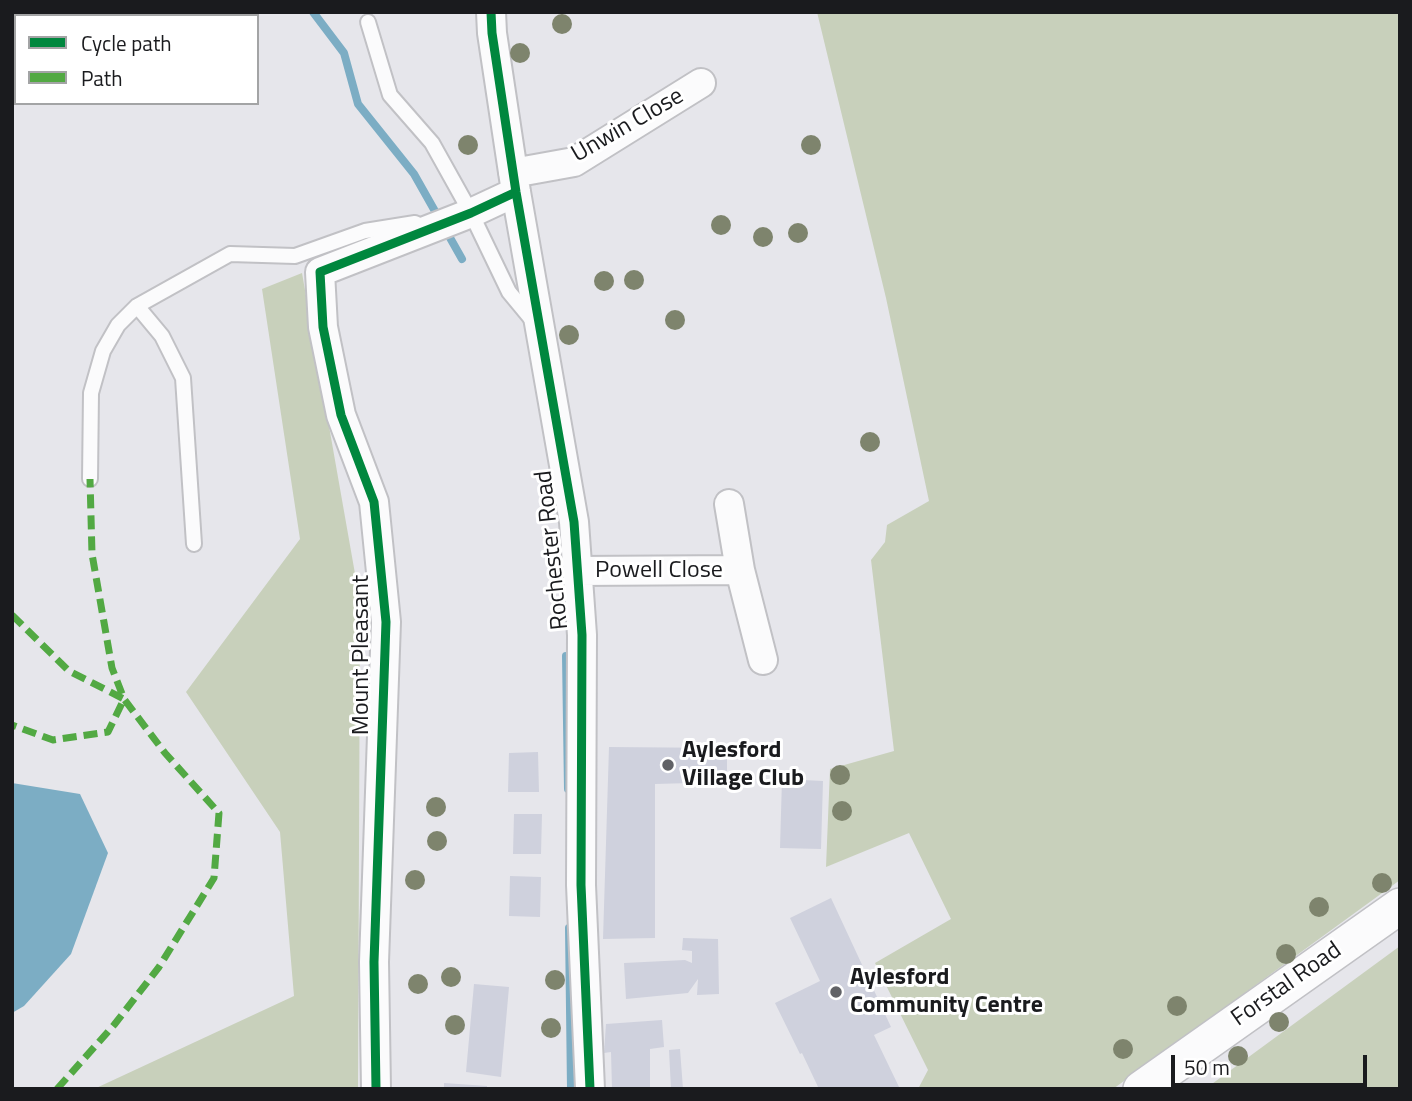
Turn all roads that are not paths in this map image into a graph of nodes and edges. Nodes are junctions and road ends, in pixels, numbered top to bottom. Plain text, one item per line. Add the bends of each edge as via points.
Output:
1 (491, 12) edge
2 (368, 22) dead end
3 (701, 83) dead end
4 (515, 182) junction
5 (445, 222) junction
6 (136, 306) junction
7 (541, 330) junction
8 (90, 479) dead end
9 (729, 504) dead end
10 (194, 544) dead end
11 (740, 570) junction
12 (578, 571) junction
13 (763, 660) dead end
14 (1400, 906) edge
15 (376, 1089) edge
16 (590, 1089) edge
17 (1141, 1089) edge

1 - 4 street, Rochester Road
2 - 5 lane via 390,95 432,143
3 - 4 street, Unwin Close via 574,162
4 - 5 street, Mount Pleasant
4 - 7 street, Rochester Road
5 - 6 lane via 365,231 295,256 230,254
5 - 7 lane
5 - 15 street, Mount Pleasant via 320,272 323,327 341,415 374,502 386,622 374,962
6 - 8 lane via 118,324 103,351 91,393
6 - 10 lane via 162,336 183,378
7 - 12 street, Rochester Road
9 - 11 street, Powell Close
11 - 12 street, Powell Close
11 - 13 street, Powell Close
12 - 16 street, Rochester Road via 581,885
14 - 17 street, Forstal Road

